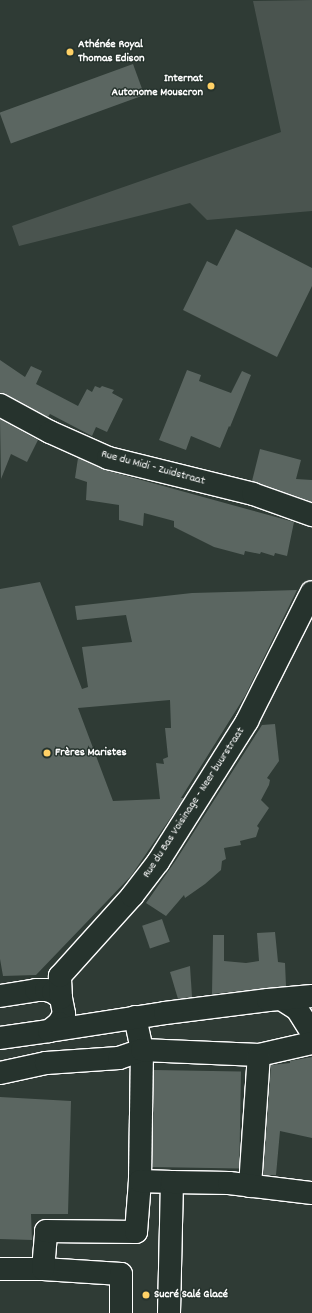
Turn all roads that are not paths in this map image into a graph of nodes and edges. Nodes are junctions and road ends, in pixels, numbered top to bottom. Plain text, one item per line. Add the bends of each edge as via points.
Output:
1 (0, 405) edge
2 (312, 515) edge
3 (312, 592) edge
4 (4, 992) edge
5 (312, 996) edge
6 (282, 999) junction
7 (62, 1006) junction
8 (135, 1017) junction
9 (86, 1027) junction
10 (49, 1031) junction
11 (312, 1033) edge
12 (0, 1038) edge
13 (312, 1043) edge
14 (142, 1050) junction
15 (259, 1055) junction
16 (0, 1073) edge
17 (140, 1181) junction
18 (172, 1182) junction
19 (250, 1186) junction
20 (312, 1193) edge
21 (0, 1269) edge
22 (43, 1269) junction
23 (121, 1313) edge
24 (169, 1313) edge

1 - 2 street, Rue du Midi - Zuidstraat via 50,432 108,458 253,494
3 - 7 street, Rue du Bas Voisinage - Neer buurstraat via 247,721 158,862 132,896 60,976
4 - 7 street via 46,990 53,992
5 - 6 street
6 - 8 street
6 - 11 street via 298,1009
7 - 9 street
7 - 10 street via 59,1023
8 - 9 street
8 - 14 street
9 - 10 street
10 - 12 street
13 - 15 street
14 - 15 street
14 - 16 street via 119,1058 46,1062
14 - 17 street
15 - 19 street
17 - 18 street
17 - 22 street via 136,1232 46,1231
18 - 19 street
18 - 24 street
19 - 20 street
21 - 22 street
22 - 23 street via 121,1274

